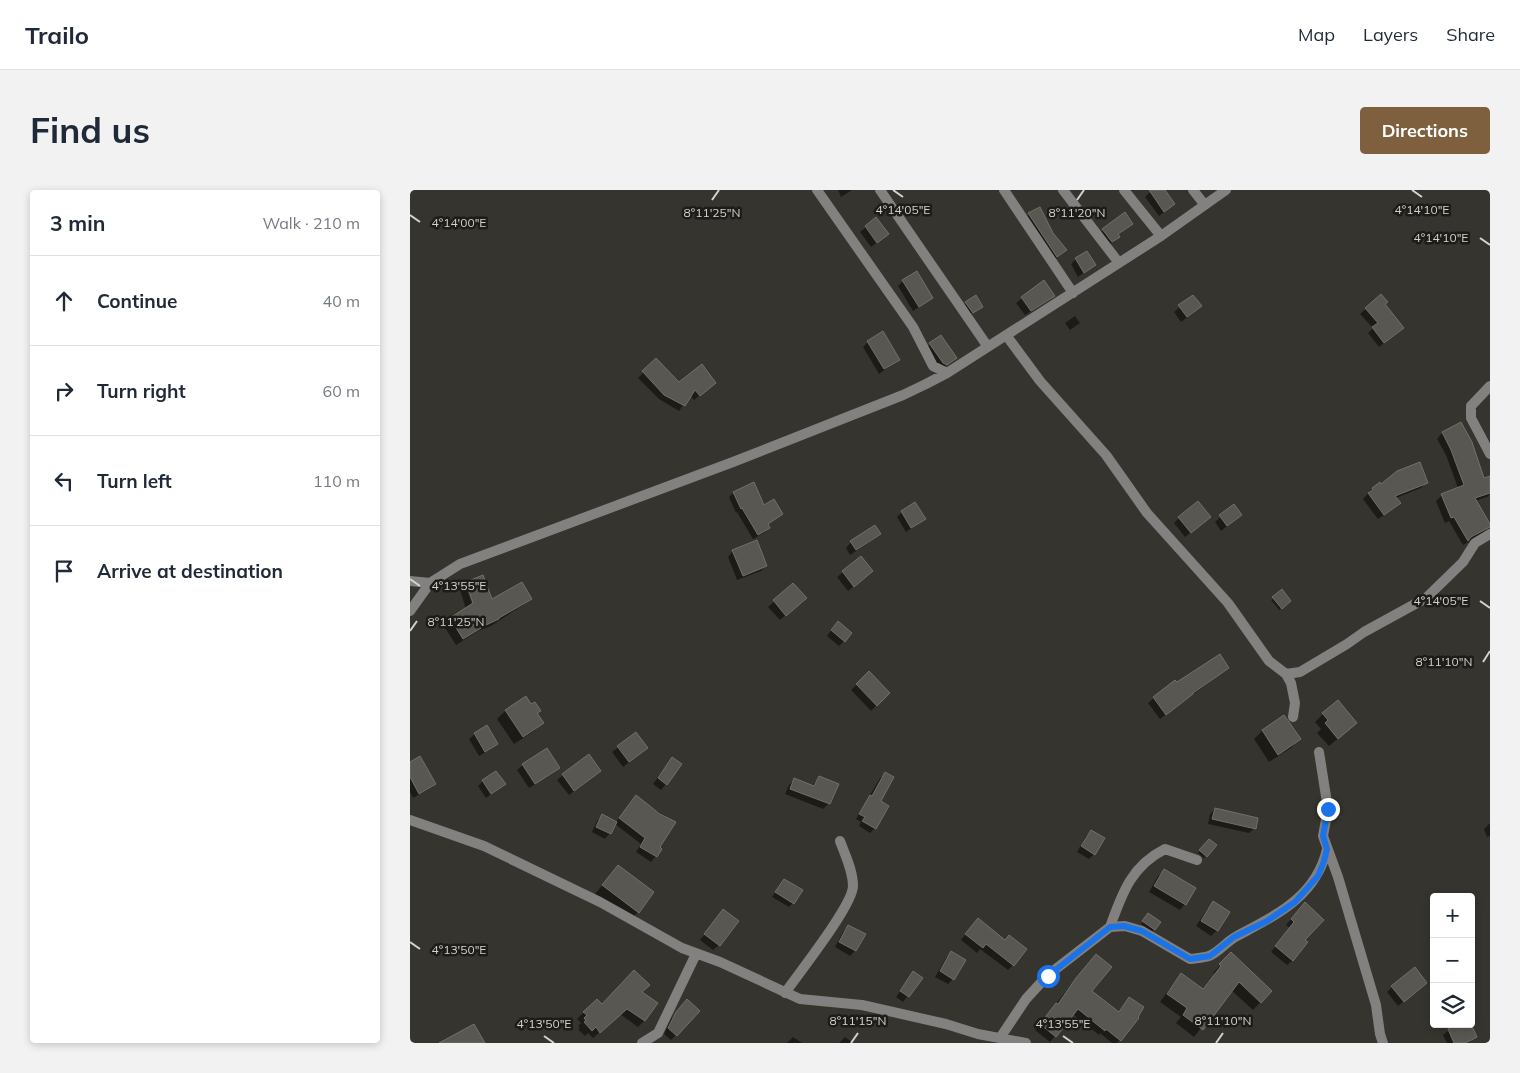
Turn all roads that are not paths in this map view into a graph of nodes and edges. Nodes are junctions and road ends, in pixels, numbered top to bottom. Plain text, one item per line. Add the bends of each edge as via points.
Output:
1 (817, 190) edge
2 (880, 190) edge
3 (1004, 190) edge
4 (1063, 190) edge
5 (1124, 190) edge
6 (1193, 190) edge
7 (1226, 190) edge
8 (1204, 204) junction
9 (1162, 236) junction
10 (1119, 263) junction
11 (1072, 293) junction
12 (1006, 335) junction
13 (988, 347) junction
14 (933, 366) junction
15 (947, 373) junction
16 (926, 384) junction
17 (1490, 386) edge
18 (1490, 454) edge
19 (1490, 534) edge
20 (410, 581) edge
21 (430, 583) junction
22 (410, 611) edge
23 (1286, 674) junction
24 (1293, 718) dead end
25 (1320, 752) dead end
26 (410, 820) edge
27 (840, 841) dead end
28 (1327, 849) junction
29 (1197, 860) dead end
30 (1110, 927) junction
31 (696, 954) junction
32 (785, 993) junction
33 (978, 1034) junction
34 (1000, 1038) junction
35 (642, 1043) edge
36 (972, 1043) edge
37 (1026, 1043) edge
38 (1384, 1043) edge

1 - 14 street via 913,326
2 - 13 street
3 - 11 street
4 - 10 street
5 - 9 street
6 - 8 street
7 - 8 street
8 - 9 street
9 - 10 street
10 - 11 street
11 - 12 street
12 - 13 street
12 - 23 street via 1040,381 1106,455 1147,514 1228,603 1270,661
13 - 15 street
14 - 15 street
14 - 16 street
15 - 16 street
16 - 21 street via 742,458 460,564
17 - 18 street via 1471,406 1471,418
19 - 23 street via 1475,544 1464,562 1426,598 1300,672
20 - 21 street
21 - 22 street
23 - 24 street via 1295,702
25 - 28 street via 1328,809 1323,836
26 - 31 street via 484,846 600,902
27 - 32 street via 850,867 853,887 849,899
28 - 30 street via 1318,876 1295,902 1267,921 1234,937 1210,956 1190,959 1142,931 1124,926
28 - 38 street via 1376,1005
29 - 30 street via 1165,849 1151,856 1122,892
30 - 34 street via 1048,976 1026,998
31 - 32 street
31 - 35 street via 658,1033
32 - 33 street via 800,999 862,1005
33 - 34 street
33 - 36 street
34 - 37 street

